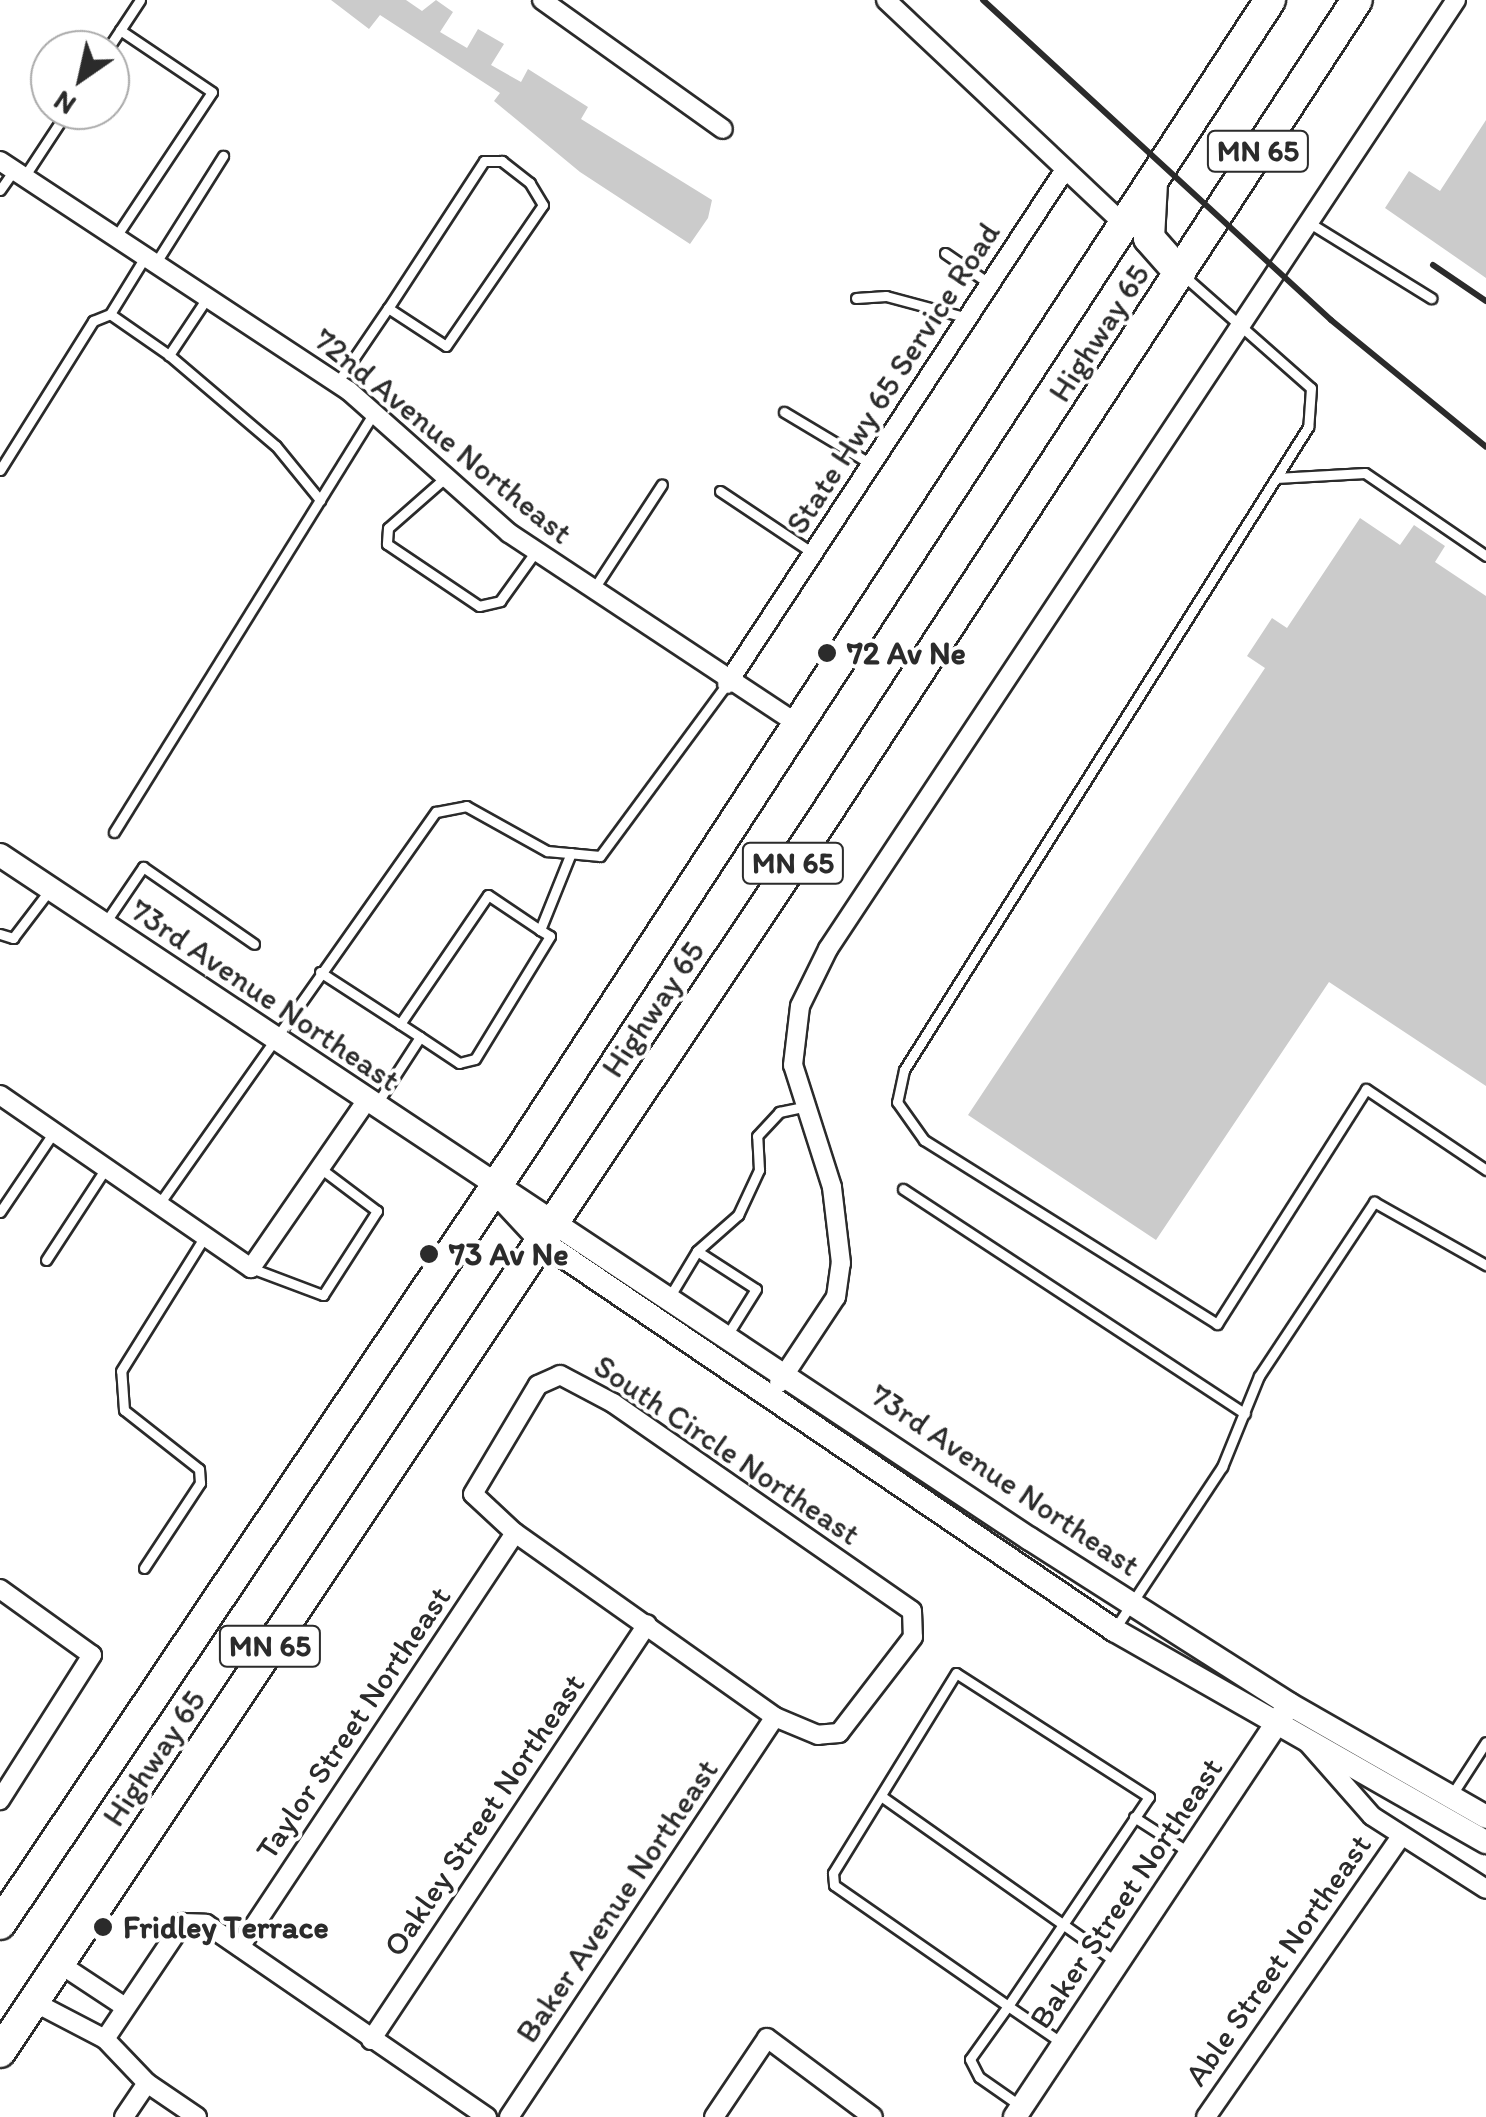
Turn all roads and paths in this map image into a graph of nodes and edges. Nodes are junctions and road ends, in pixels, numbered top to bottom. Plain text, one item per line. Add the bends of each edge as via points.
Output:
1 (140, 0) edge
2 (542, 0) edge
3 (886, 0) edge
4 (1270, 0) edge
5 (1358, 0) edge
6 (1456, 0) edge
7 (120, 30) edge
8 (130, 37) edge
9 (722, 129) dead end
10 (49, 130) edge
11 (223, 156) dead end
12 (12, 169) edge
13 (1064, 171) junction
14 (1152, 183) junction
15 (0, 190) edge
16 (1308, 222) junction
17 (1124, 224) junction
18 (115, 238) junction
19 (945, 253) dead end
20 (150, 260) junction
21 (1180, 273) junction
22 (990, 284) junction
23 (206, 298) junction
24 (856, 298) dead end
25 (1431, 298) dead end
26 (388, 308) junction
27 (110, 314) junction
28 (968, 318) junction
29 (1240, 324) junction
30 (169, 355) junction
31 (337, 384) junction
32 (784, 412) dead end
33 (374, 413) junction
34 (871, 464) junction
35 (0, 470) edge
36 (446, 477) junction
37 (1276, 478) junction
38 (662, 484) dead end
39 (720, 491) dead end
40 (320, 500) junction
41 (536, 551) junction
42 (813, 553) junction
43 (1486, 556) edge
44 (593, 590) junction
45 (727, 684) junction
46 (799, 725) junction
47 (114, 832) dead end
48 (571, 853) junction
49 (0, 855) edge
50 (50, 890) junction
51 (104, 926) junction
52 (540, 930) junction
53 (0, 934) edge
54 (254, 944) dead end
55 (320, 972) junction
56 (400, 1024) junction
57 (420, 1037) junction
58 (272, 1041) junction
59 (0, 1095) edge
60 (369, 1105) junction
61 (804, 1108) junction
62 (54, 1132) junction
63 (106, 1168) junction
64 (320, 1168) junction
65 (1486, 1170) edge
66 (494, 1189) junction
67 (903, 1189) dead end
68 (158, 1204) junction
69 (0, 1212) edge
70 (547, 1231) junction
71 (205, 1236) junction
72 (698, 1251) junction
73 (46, 1260) dead end
74 (1486, 1265) edge
75 (250, 1268) junction
76 (670, 1296) junction
77 (728, 1334) junction
78 (786, 1372) junction
79 (773, 1394) junction
80 (1245, 1414) junction
81 (515, 1533) junction
82 (144, 1568) dead end
83 (0, 1589) edge
84 (1132, 1604) junction
85 (647, 1624) junction
86 (1114, 1630) junction
87 (1283, 1713) junction
88 (774, 1718) junction
89 (1303, 1737) junction
90 (1486, 1742) edge
91 (2, 1794) edge
92 (881, 1796) junction
93 (1447, 1802) junction
94 (1134, 1816) junction
95 (1486, 1817) edge
96 (1400, 1838) junction
97 (1486, 1842) edge
98 (1193, 1854) junction
99 (1486, 1888) edge
100 (0, 1924) edge
101 (1064, 1924) junction
102 (240, 1947) junction
103 (60, 1964) junction
104 (1119, 1964) junction
105 (34, 2002) junction
106 (1008, 2006) junction
107 (125, 2007) junction
108 (105, 2039) junction
109 (371, 2040) junction
110 (1064, 2045) junction
111 (0, 2052) edge
112 (147, 2082) junction
113 (1018, 2112) edge
114 (124, 2117) edge
115 (197, 2117) edge
116 (488, 2117) edge
117 (508, 2117) edge
118 (714, 2117) edge
119 (873, 2117) edge
120 (1206, 2117) edge

1 - 7 lane
2 - 9 street
3 - 13 street
4 - 14 highway, Highway 65 / MN 65
5 - 21 highway, Highway 65 / MN 65
6 - 16 street
8 - 18 lane via 212,92
10 - 12 lane
11 - 20 lane
12 - 15 lane
12 - 18 street, 72nd Avenue Northeast
13 - 17 street
13 - 22 street, State Hwy 65 Service Road
14 - 17 highway, Highway 65 / MN 65
14 - 21 highway via 1150,238
16 - 25 lane
16 - 29 street
17 - 46 highway, Highway 65 / MN 65
18 - 20 street, 72nd Avenue Northeast
19 - 22 lane
20 - 23 street, 72nd Avenue Northeast
20 - 27 lane
21 - 29 lane
21 - 70 highway, Highway 65 / MN 65
22 - 28 street, State Hwy 65 Service Road
23 - 30 lane
23 - 31 street, 72nd Avenue Northeast
24 - 28 lane via 886,296
26 - 26 lane via 446,346 543,205 530,184 502,161 484,161
26 - 31 lane
27 - 30 lane
27 - 35 lane via 93,321
28 - 34 street, State Hwy 65 Service Road
29 - 37 lane via 1310,388 1315,403
29 - 61 street via 828,949 800,1006 793,1065
30 - 40 lane via 276,446
31 - 33 street, 72nd Avenue Northeast
32 - 34 lane
33 - 36 street, 72nd Avenue Northeast
33 - 40 lane
34 - 42 street, State Hwy 65 Service Road
36 - 41 street, 72nd Avenue Northeast
36 - 41 lane via 388,528 387,544 479,606 500,601
37 - 43 lane via 1365,474
37 - 65 lane via 904,1070 897,1102 924,1140 1217,1324 1366,1089
38 - 44 lane
39 - 42 lane
40 - 47 lane
41 - 44 street, 72nd Avenue Northeast
42 - 45 street, State Hwy 65 Service Road
44 - 45 street, 72nd Avenue Northeast
45 - 46 street, 72nd Avenue Northeast
45 - 48 lane via 600,856
46 - 66 highway, Highway 65 / MN 65
48 - 52 lane
48 - 55 lane via 547,851 466,806 436,812
49 - 50 street, 73rd Avenue Northeast
50 - 51 street, 73rd Avenue Northeast
50 - 53 lane via 13,938
51 - 54 lane via 143,867
51 - 58 street, 73rd Avenue Northeast
52 - 56 lane via 488,895
52 - 57 lane via 550,936 475,1058 460,1063
55 - 56 lane
55 - 58 lane
56 - 57 lane
57 - 60 lane
58 - 60 street, 73rd Avenue Northeast
58 - 68 lane
59 - 62 street
60 - 64 street
60 - 66 street, 73rd Avenue Northeast
61 - 72 lane via 779,1112 757,1136 759,1170 738,1215
61 - 78 street via 832,1188 841,1262 836,1297 806,1352
62 - 63 street
62 - 69 lane
63 - 68 street
63 - 73 lane
64 - 75 street
64 - 75 lane via 377,1210 323,1295
66 - 70 street, 73rd Avenue Northeast
66 - 100 highway, Highway 65 / MN 65
67 - 80 lane
68 - 71 street
70 - 76 street, 73rd Avenue Northeast
70 - 79 street, 73rd Avenue Northeast
70 - 103 highway, Highway 65 / MN 65
71 - 75 street
71 - 82 lane via 121,1371 124,1410 199,1468 200,1483
72 - 76 lane
72 - 77 lane via 756,1289
74 - 80 lane via 1374,1202 1259,1376
76 - 77 street, 73rd Avenue Northeast
77 - 78 street, 73rd Avenue Northeast
78 - 79 street
78 - 84 street, 73rd Avenue Northeast
79 - 86 street, 73rd Avenue Northeast
80 - 84 lane via 1222,1466
81 - 85 street, South Circle Northeast
81 - 88 street, South Circle Northeast via 473,1494 538,1385 560,1374 614,1403 912,1611 913,1637 839,1733 818,1735
81 - 102 street, Taylor Street Northeast
83 - 91 street via 92,1655
84 - 86 lane
84 - 87 street, 73rd Avenue Northeast
85 - 88 street, South Circle Northeast
85 - 109 street, Oakley Street Northeast
86 - 87 street, 73rd Avenue Northeast
87 - 89 street, 73rd Avenue Northeast
87 - 93 street, 73rd Avenue Northeast
87 - 98 street, Baker Street Northeast
88 - 117 street, Baker Avenue Northeast
89 - 93 street, 73rd Avenue Northeast
89 - 96 street, 73rd Avenue Northeast via 1333,1778
90 - 93 lane
92 - 94 lane via 956,1673 1149,1797
92 - 101 lane
92 - 106 lane via 833,1873 834,1885
93 - 95 street, 73rd Avenue Northeast
93 - 97 street, 73rd Avenue Northeast
94 - 98 lane
94 - 101 lane
96 - 99 street, 73rd Avenue Northeast
96 - 120 street, Able Street Northeast
98 - 104 street, Baker Street Northeast
101 - 104 lane
101 - 106 lane
102 - 107 street via 206,1924 183,1922
102 - 109 street
103 - 105 highway, Highway 65 / MN 65
103 - 107 street
104 - 110 street, Baker Street Northeast
105 - 108 street
105 - 111 highway, Highway 65 / MN 65
106 - 110 lane
106 - 113 lane via 970,2060
107 - 108 street
108 - 112 street
109 - 116 street
110 - 113 street, Baker Street Northeast
112 - 114 street
112 - 115 street
118 - 119 street via 766,2038

